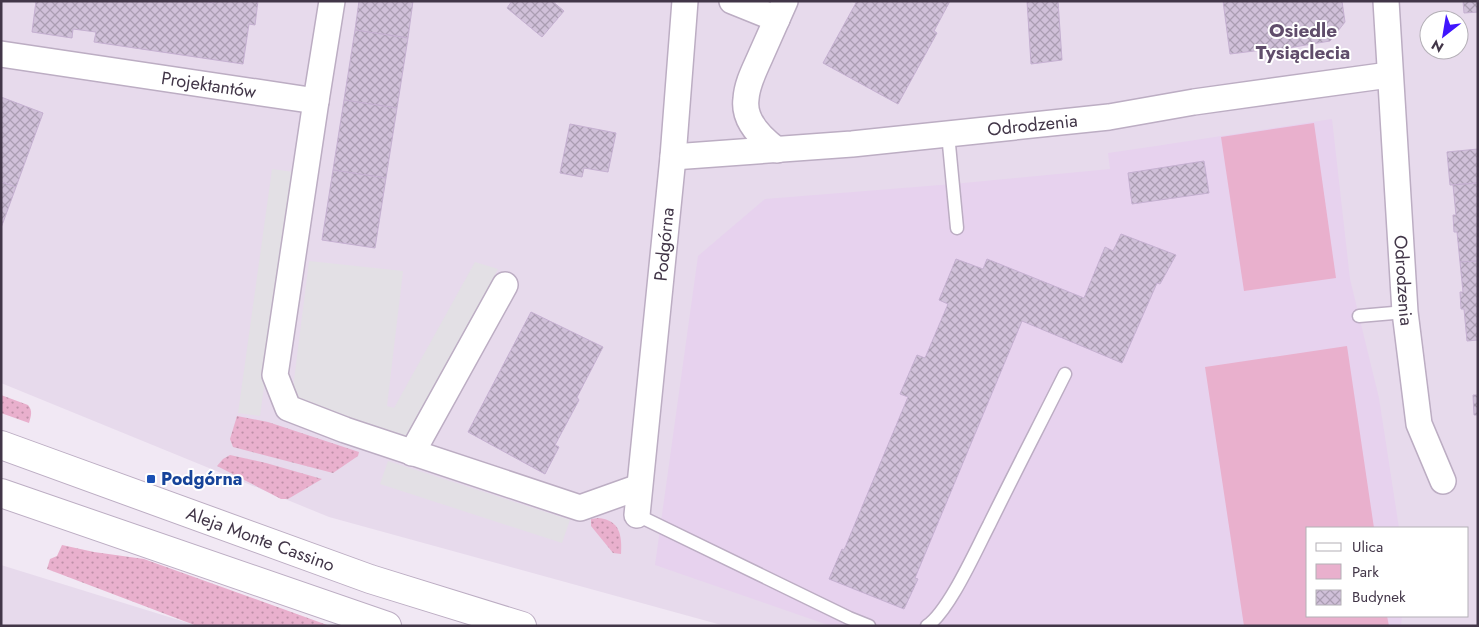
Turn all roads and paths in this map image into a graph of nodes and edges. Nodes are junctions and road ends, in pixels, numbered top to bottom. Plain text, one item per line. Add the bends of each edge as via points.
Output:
1 (332, 1) edge
2 (685, 1) edge
3 (732, 1) edge
4 (1386, 1) edge
5 (781, 10) edge
6 (1, 54) edge
7 (1389, 75) junction
8 (316, 101) junction
9 (948, 134) junction
10 (777, 150) junction
11 (673, 157) junction
12 (957, 228) dead end
13 (505, 285) dead end
14 (1405, 312) junction
15 (1359, 316) dead end
16 (1065, 374) dead end
17 (1, 445) edge
18 (412, 453) junction
19 (1443, 481) dead end
20 (639, 487) junction
21 (1, 493) edge
22 (636, 515) joint
23 (387, 626) edge
24 (522, 626) edge
25 (869, 626) edge
26 (927, 626) edge

1 - 8 street
2 - 11 street, Podgórna
3 - 5 street
4 - 7 street, Odrodzenia
5 - 10 street via 751,78 745,100 748,117 756,130
6 - 8 street, Projektantów
7 - 9 street, Odrodzenia via 1109,117
7 - 14 street, Odrodzenia
8 - 18 street via 275,375 288,408
9 - 10 street, Odrodzenia
9 - 12 lane
10 - 11 street, Odrodzenia
11 - 20 street, Podgórna
13 - 18 street
14 - 15 lane
14 - 19 street, Odrodzenia via 1419,424
16 - 26 lane via 966,569 943,608
17 - 24 street, Aleja Monte Cassino via 370,579
18 - 20 street via 580,508
20 - 22 street, Podgórna
21 - 23 street
22 - 25 lane

